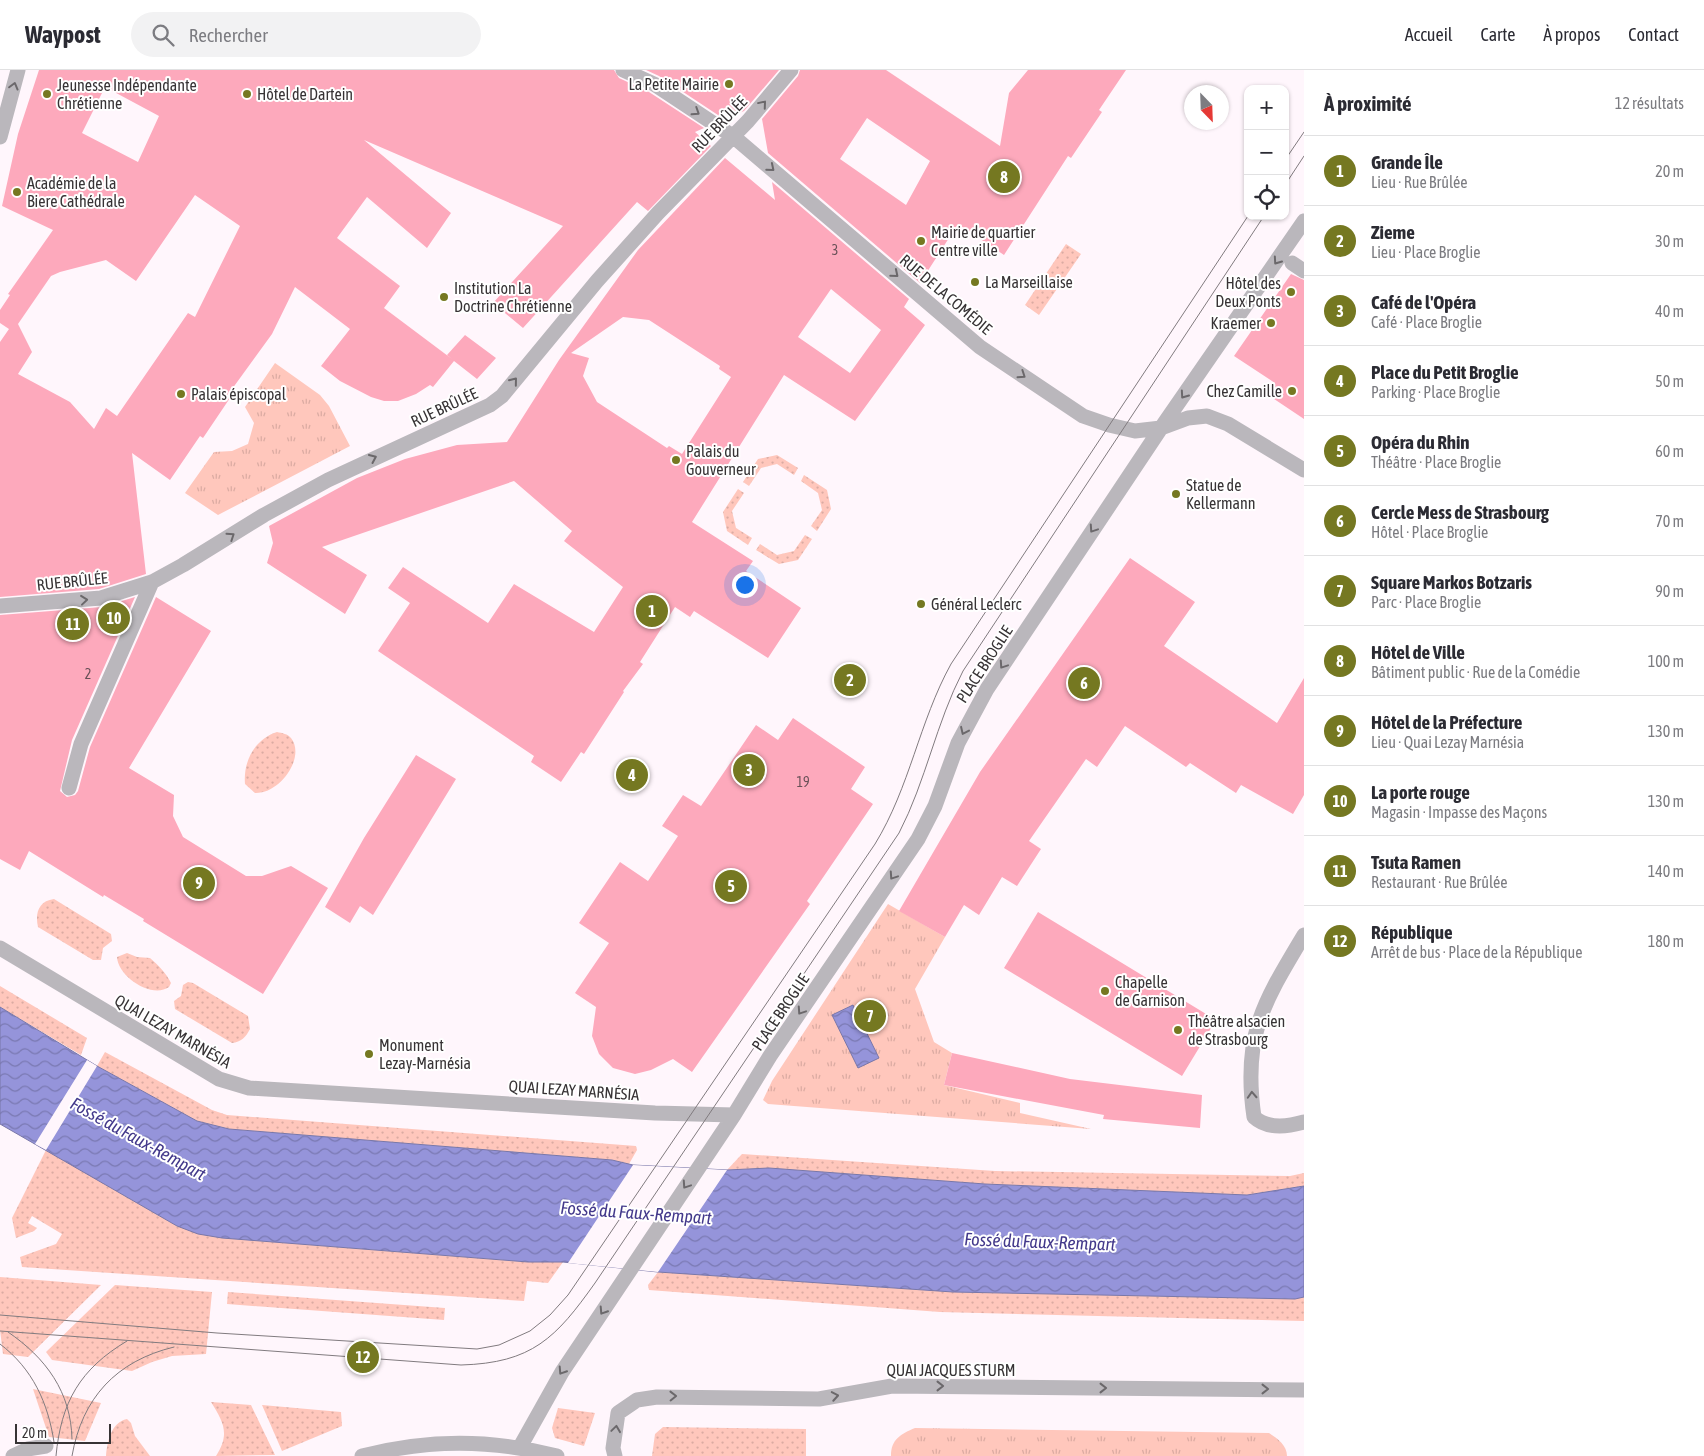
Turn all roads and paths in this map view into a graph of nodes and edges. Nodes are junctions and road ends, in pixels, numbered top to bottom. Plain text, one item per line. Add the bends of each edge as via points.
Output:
1 (18, 70) edge
2 (623, 70) edge
3 (791, 70) edge
4 (0, 137) edge
5 (734, 137) junction
6 (1304, 221) edge
7 (1161, 428) junction
8 (1304, 470) edge
9 (152, 582) junction
10 (0, 606) edge
11 (69, 788) dead end
12 (1304, 935) edge
13 (0, 948) edge
14 (734, 1115) junction
15 (1300, 1123) edge
16 (1304, 1390) edge
17 (46, 1446) dead end
18 (520, 1447) junction
19 (13, 1456) edge
20 (362, 1456) edge
21 (557, 1456) edge
22 (614, 1456) edge

4 -> 1 street
2 -> 5 street, RUE DE LA COMÉDIE via 654,84
5 -> 3 street, RUE BRÛLÉE
5 -> 7 street, RUE DE LA COMÉDIE via 980,347 1083,416 1135,431
9 -> 5 street, RUE BRÛLÉE via 264,514 355,466 479,412 502,396 596,281
6 -> 7 street, PLACE BROGLIE
7 - 8 street, RUE DE LA COMÉDIE via 1188,418 1207,416 1228,424
7 -> 14 street, PLACE BROGLIE via 969,720 935,806 918,839 770,1056
10 -> 9 street, RUE BRÛLÉE via 101,598
9 - 11 street via 81,744
15 -> 12 street via 1272,1126 1261,1123 1254,1116 1251,1074 1254,1032 1260,1014
13 - 14 street, QUAI LEZAY MARNÉSIA via 233,1085 655,1113
14 -> 18 street, PLACE BROGLIE via 562,1372
22 -> 16 street, QUAI JACQUES STURM via 618,1413 638,1400 657,1397 819,1398 892,1386
17 - 19 street
18 - 20 street via 458,1442
18 - 21 street

